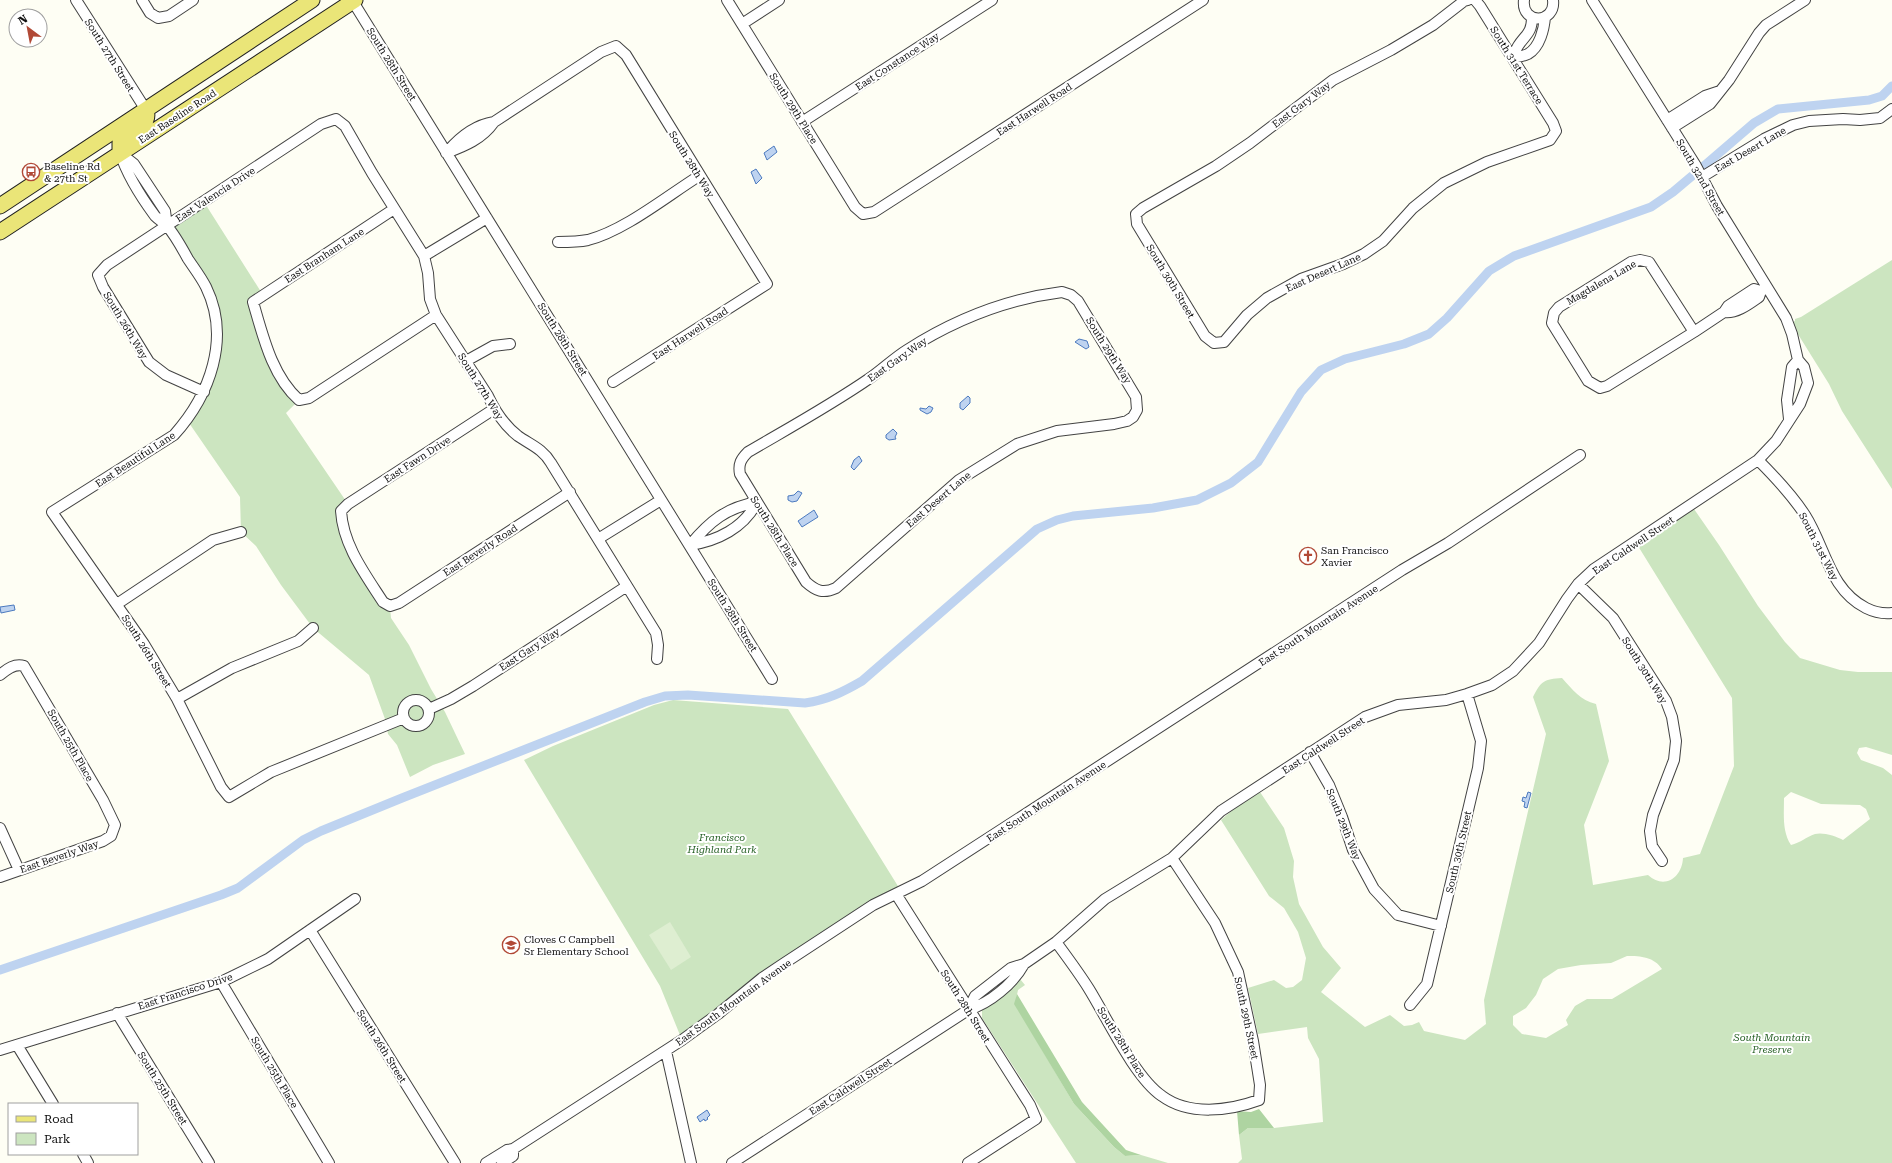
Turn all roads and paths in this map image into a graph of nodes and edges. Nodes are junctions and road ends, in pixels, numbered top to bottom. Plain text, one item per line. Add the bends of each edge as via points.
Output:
1 (76, 0) edge
2 (142, 0) edge
3 (193, 0) edge
4 (312, 0) edge
5 (353, 0) edge
6 (727, 0) edge
7 (779, 0) edge
8 (992, 0) edge
9 (1203, 0) edge
10 (1468, 0) edge
11 (1475, 0) edge
12 (1524, 0) edge
13 (1553, 0) edge
14 (1592, 0) edge
15 (1805, 0) edge
16 (1532, 17) junction
17 (1545, 17) junction
18 (742, 24) junction
19 (1513, 58) junction
20 (1892, 109) edge
21 (146, 110) junction
22 (177, 116) junction
23 (336, 119) joint
24 (802, 122) junction
25 (1670, 124) junction
26 (1556, 131) joint
27 (86, 149) junction
28 (120, 153) junction
29 (446, 153) junction
30 (1699, 173) junction
31 (699, 176) junction
32 (0, 206) edge
33 (394, 209) junction
34 (863, 214) joint
35 (1136, 214) joint
36 (487, 218) junction
37 (167, 226) junction
38 (0, 232) edge
39 (558, 242) dead end
40 (424, 256) junction
41 (98, 275) joint
42 (768, 284) joint
43 (1764, 289) junction
44 (1071, 295) joint
45 (436, 315) junction
46 (1694, 332) junction
47 (1214, 343) joint
48 (510, 344) dead end
49 (1798, 360) junction
50 (466, 361) junction
51 (613, 382) dead end
52 (1790, 388) junction
53 (204, 392) junction
54 (1804, 392) junction
55 (494, 409) junction
56 (1137, 410) joint
57 (1789, 419) junction
58 (1580, 455) dead end
59 (1758, 460) junction
60 (740, 463) joint
61 (570, 492) junction
62 (661, 500) junction
63 (757, 502) junction
64 (52, 512) joint
65 (718, 517) junction
66 (241, 532) dead end
67 (729, 532) junction
68 (598, 538) junction
69 (690, 545) junction
70 (1578, 584) junction
71 (627, 586) junction
72 (820, 592) joint
73 (117, 604) junction
74 (390, 606) joint
75 (1892, 613) edge
76 (313, 628) dead end
77 (657, 659) dead end
78 (0, 675) edge
79 (772, 679) dead end
80 (1467, 694) junction
81 (177, 699) junction
82 (429, 709) junction
83 (404, 718) junction
84 (1310, 752) junction
85 (0, 828) edge
86 (114, 831) joint
87 (1172, 858) junction
88 (1662, 861) dead end
89 (19, 870) junction
90 (0, 877) edge
91 (896, 894) junction
92 (355, 899) dead end
93 (1441, 926) junction
94 (310, 930) junction
95 (1056, 942) junction
96 (221, 982) junction
97 (1410, 1005) dead end
98 (968, 1010) junction
99 (116, 1013) junction
100 (17, 1045) junction
101 (0, 1050) edge
102 (666, 1051) junction
103 (1258, 1100) joint
104 (51, 1103) edge
105 (513, 1149) junction
106 (209, 1163) edge
107 (329, 1163) edge
108 (455, 1163) edge
109 (486, 1163) edge
110 (502, 1163) edge
111 (691, 1163) edge
112 (732, 1163) edge
113 (968, 1163) edge

1 - 21 street, South 27th Street
2 - 3 street via 150,13 158,18 169,16
4 - 21 main road
5 - 22 main road, East Baseline Road
5 - 29 street, South 28th Street
6 - 18 street, South 29th Place
7 - 18 street
8 - 24 street, East Constance Way
9 - 34 street, East Harwell Road via 874,212
10 - 35 street, East Gary Way via 1391,50 1333,80 1250,143
11 - 19 street, South 31st Terrace
12 - 16 street via 1525,10
13 - 17 street via 1551,11
14 - 25 street, South 32nd Street
15 - 25 street via 1766,25 1720,91 1706,96 1700,105
16 - 17 street
16 - 19 street via 1528,35 1518,45
17 - 19 street via 1544,28 1534,48 1528,54
18 - 24 street, South 29th Place
19 - 26 street, South 31st Terrace
20 - 30 street, East Desert Lane via 1880,118 1809,121 1793,125
21 - 22 main road via 162,117
21 - 27 main road
21 - 28 main road via 146,121 120,143
22 - 28 main road, East Baseline Road
23 - 33 street, South 27th Way via 345,126
23 - 37 street, East Valencia Drive via 322,124
24 - 34 street, South 29th Place via 855,207
25 - 30 street, South 32nd Street
26 - 47 street, East Desert Lane via 1550,140 1487,162 1444,183 1413,208 1383,241 1364,254 1301,279 1267,298 1247,315 1224,342
27 - 28 main road via 105,148
27 - 32 main road
28 - 37 street via 134,164 165,211
28 - 38 main road, East Baseline Road
29 - 31 street, South 28th Way via 464,147 486,133 494,122 601,52 616,46 626,55
29 - 36 street, South 28th Street
30 - 43 street, South 32nd Street
31 - 39 street via 606,233 588,240
31 - 42 street, South 28th Way
33 - 40 street, South 27th Way
33 - 45 street, East Branham Lane via 253,302 266,347 293,395 299,400 309,398
35 - 47 street, South 30th Street via 1137,224 1205,336
36 - 40 street
36 - 62 street, South 28th Street
37 - 41 street, East Valencia Drive via 107,265
37 - 53 street via 206,286 215,313 216,352 212,374
40 - 45 street, South 27th Way via 430,299
41 - 53 street, South 26th Way via 149,362 166,375
42 - 51 street, East Harwell Road
43 - 46 street, Magdalena Lane via 1754,289 1739,304 1728,306 1724,312
43 - 49 street, South 32nd Street via 1786,318
44 - 56 street, South 29th Way via 1078,301 1131,387 1136,397
44 - 60 street, East Gary Way via 1062,292 1043,294 977,313 944,327 905,351 870,378 748,452
45 - 50 street, South 27th Way
46 - 46 street, Magdalena Lane via 1600,388 1588,381 1552,323 1554,313 1559,307 1631,262 1640,260 1649,262
48 - 50 street via 493,346
49 - 52 street via 1792,367
49 - 54 street, East Caldwell Street via 1804,367 1808,383
50 - 55 street, South 27th Way
52 - 54 street
52 - 57 street via 1787,400
53 - 64 street, East Beautiful Lane via 187,420 174,434
54 - 57 street, East Caldwell Street via 1800,404
55 - 61 street, South 27th Way via 509,429 546,455
55 - 74 street, East Fawn Drive via 341,511 354,556 383,602
56 - 72 street, East Desert Lane via 1127,421 1057,431 1010,448 959,480 836,588
57 - 59 street, East Caldwell Street via 1776,441
58 - 91 street, East South Mountain Avenue via 1448,543 1402,570 928,877
59 - 70 street, East Caldwell Street via 1594,569
59 - 75 street, South 31st Way via 1789,493 1806,516 1840,587 1853,601 1868,609 1878,613
60 - 63 street, South 28th Place via 740,474
61 - 68 street, South 27th Way
61 - 74 street, East Beverly Road via 399,603
62 - 68 street
62 - 69 street, South 28th Street
63 - 65 street via 740,506
63 - 67 street via 750,515
63 - 72 street, South 28th Place via 806,582
64 - 73 street, South 26th Street
65 - 67 street
65 - 69 street via 708,524
66 - 73 street via 213,540
67 - 69 street via 704,543
68 - 71 street, South 27th Way
69 - 79 street, South 28th Street
70 - 80 street, East Caldwell Street via 1526,659 1492,685
70 - 88 street, South 30th Way via 1613,618 1666,701 1672,717 1676,741 1674,760 1653,815 1650,831 1652,846
71 - 77 street, South 27th Way via 656,633
71 - 82 street, East Gary Way via 473,686
73 - 81 street, South 26th Street
76 - 81 street via 298,641 232,668
78 - 86 street, South 25th Place via 19,664 30,674 103,800 112,818
80 - 84 street, East Caldwell Street via 1446,700 1386,708 1365,717
80 - 93 street, South 30th Street via 1481,741 1478,768
81 - 83 street, South 26th Street via 221,787 229,797 271,772
82 - 83 street via 427,721 420,726 411,726
82 - 83 street via 424,702 412,700 404,708
84 - 87 street, East Caldwell Street via 1221,811
84 - 93 street, South 29th Way via 1342,817 1352,850 1374,888 1398,915
85 - 89 street
86 - 89 street, East Beverly Way via 103,841
87 - 95 street, East Caldwell Street via 1105,899
87 - 103 street, South 29th Street via 1215,923 1238,972 1260,1085
89 - 90 street, East Beverly Way
91 - 98 street, South 28th Street
91 - 102 street, East South Mountain Avenue via 873,905 762,978 718,1014
92 - 94 street, East Francisco Drive
93 - 97 street, South 30th Street via 1427,984
94 - 96 street, East Francisco Drive via 268,959
94 - 108 street, South 26th Street
95 - 98 street, East Caldwell Street via 1024,964 1017,976 1006,979 975,996
95 - 103 street, South 28th Place via 1088,987 1147,1082 1162,1097 1180,1105 1210,1110 1243,1106
96 - 99 street, East Francisco Drive
96 - 107 street, South 25th Place
98 - 112 street, East Caldwell Street
98 - 113 street, South 28th Street via 1030,1105 1036,1119
99 - 100 street, East Francisco Drive
99 - 106 street, South 25th Street
100 - 101 street, East Francisco Drive
100 - 104 street
102 - 105 street, East South Mountain Avenue
102 - 111 street
105 - 109 street, East South Mountain Avenue
105 - 110 street, East South Mountain Avenue via 513,1156

